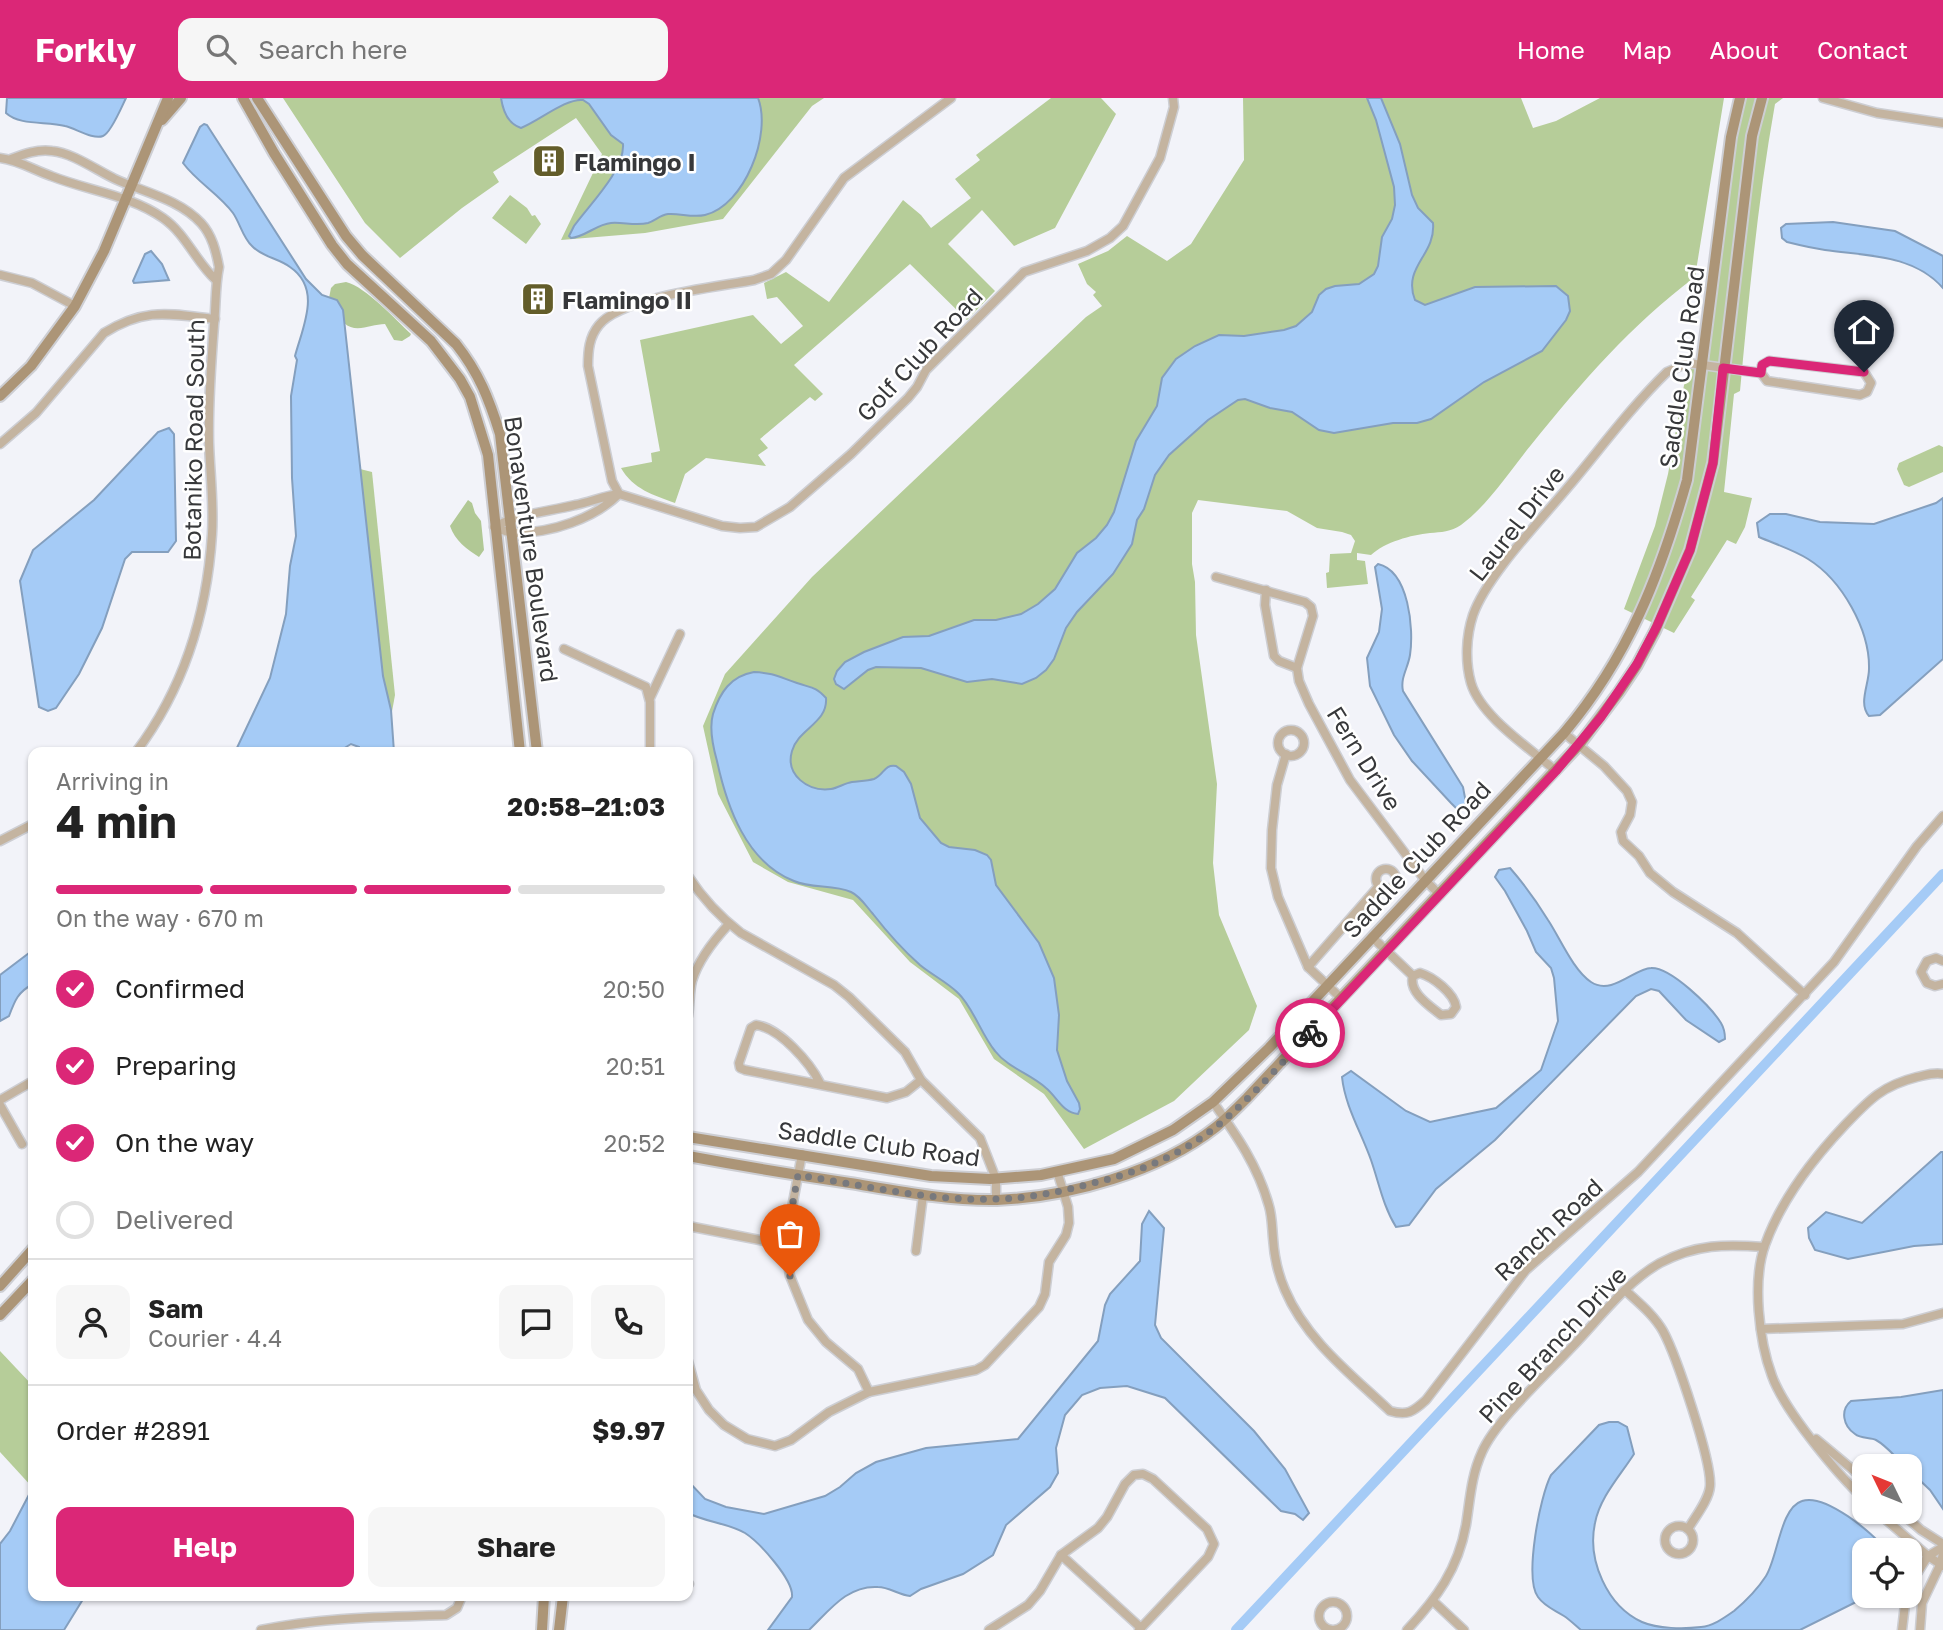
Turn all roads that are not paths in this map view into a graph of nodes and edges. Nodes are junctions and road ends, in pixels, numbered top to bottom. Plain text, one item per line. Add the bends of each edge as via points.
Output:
1 (168, 98) edge
2 (181, 98) edge
3 (243, 98) edge
4 (257, 98) edge
5 (951, 98) edge
6 (1173, 98) edge
7 (1740, 98) edge
8 (1762, 98) edge
9 (1823, 98) edge
10 (1943, 123) edge
11 (158, 124) junction
12 (0, 158) edge
13 (11, 159) junction
14 (131, 187) junction
15 (125, 199) junction
16 (0, 275) edge
17 (216, 280) junction
18 (75, 306) junction
19 (215, 319) junction
20 (1703, 365) junction
21 (1723, 368) junction
22 (1761, 373) junction
23 (0, 396) edge
24 (0, 444) edge
25 (619, 494) junction
26 (578, 505) junction
27 (511, 518) junction
28 (582, 519) junction
29 (494, 527) junction
30 (513, 534) junction
31 (1216, 577) dead end
32 (1266, 590) junction
33 (680, 634) dead end
34 (564, 649) dead end
35 (1297, 668) junction
36 (650, 699) junction
37 (1564, 733) junction
38 (1578, 745) junction
39 (140, 747) edge
40 (519, 747) edge
41 (536, 747) edge
42 (650, 747) edge
43 (1286, 754) dead end
44 (1540, 758) junction
45 (1556, 771) junction
46 (1943, 816) edge
47 (28, 827) edge
48 (0, 841) edge
49 (1424, 880) junction
50 (693, 883) edge
51 (1379, 886) dead end
52 (1440, 894) junction
53 (729, 924) junction
54 (1372, 937) junction
55 (1386, 951) junction
56 (1943, 961) edge
57 (1308, 967) junction
58 (1413, 976) junction
59 (693, 980) edge
60 (1943, 984) edge
61 (1327, 986) junction
62 (1805, 995) junction
63 (1342, 999) junction
64 (1943, 1074) edge
65 (921, 1080) junction
66 (820, 1083) junction
67 (28, 1084) edge
68 (0, 1102) edge
69 (1213, 1102) junction
70 (1225, 1119) junction
71 (693, 1138) edge
72 (22, 1144) dead end
73 (802, 1154) junction
74 (693, 1157) edge
75 (1057, 1171) junction
76 (798, 1175) junction
77 (996, 1179) junction
78 (1063, 1191) junction
79 (923, 1195) junction
80 (996, 1200) junction
81 (693, 1227) edge
82 (785, 1245) junction
83 (1764, 1247) junction
84 (916, 1251) dead end
85 (28, 1255) edge
86 (28, 1285) edge
87 (0, 1286) edge
88 (1626, 1291) junction
89 (1943, 1313) edge
90 (0, 1315) edge
91 (1760, 1329) junction
92 (693, 1379) edge
93 (869, 1392) junction
94 (1806, 1431) junction
95 (1852, 1469) edge
96 (1852, 1488) edge
97 (1891, 1524) edge
98 (1914, 1524) edge
99 (1688, 1529) dead end
100 (1943, 1546) edge
101 (1943, 1554) edge
102 (1061, 1555) junction
103 (1928, 1556) junction
104 (1922, 1565) edge
105 (1942, 1566) edge
106 (460, 1601) edge
107 (544, 1601) edge
108 (562, 1601) edge
109 (1433, 1601) junction
110 (1905, 1608) edge
111 (1140, 1629) edge
112 (261, 1630) edge
113 (542, 1630) edge
114 (559, 1630) edge
115 (989, 1630) edge
116 (1407, 1630) edge
117 (1464, 1630) edge
118 (1902, 1630) edge
119 (1920, 1630) edge

1 - 11 street
2 - 11 street
3 - 29 street, Bonaventure Boulevard via 332,245 431,341 460,379 488,455
4 - 27 street, Bonaventure Boulevard via 346,236 449,337 477,374 500,434
5 - 25 street via 837,184 786,260 771,274 637,303 604,319 596,328 588,348 588,366 612,481
6 - 25 street, Golf Club Road via 1160,158 1123,226 1087,251 1024,272 926,370 901,404 790,507 756,527 740,528
7 - 20 street, Saddle Club Road via 1731,137
8 - 21 street, Saddle Club Road via 1752,136
9 - 10 street via 1868,111
11 - 14 street
12 - 13 street
13 - 14 street, Botaniko Road South via 30,151 56,151
13 - 15 street
14 - 15 street
14 - 17 street, Botaniko Road South via 155,195 200,222 217,254
15 - 17 street via 164,219
15 - 18 street
16 - 18 street via 32,283
17 - 19 street, Botaniko Road South
18 - 23 street via 31,366
19 - 24 street via 157,313 119,324 104,333 36,413
19 - 39 street, Botaniko Road South via 209,389 213,530 203,607 181,677
20 - 21 street, Laurel Drive
20 - 37 street, Saddle Club Road via 1687,480 1651,592 1597,690
20 - 44 street, Laurel Drive via 1676,367 1658,380 1520,544 1474,613 1467,662 1471,685 1483,705
21 - 22 street, Laurel Drive
21 - 38 street, Saddle Club Road via 1713,463 1690,550 1637,664
22 - 22 street via 1767,381 1860,395 1871,383 1864,372 1769,361 1762,365
25 - 26 street
25 - 28 street via 606,508
26 - 27 street
26 - 28 street
27 - 29 street
27 - 30 street, Bonaventure Boulevard
28 - 30 street
29 - 30 street
29 - 40 street, Bonaventure Boulevard
30 - 41 street, Bonaventure Boulevard
31 - 32 street
32 - 35 street via 1274,656
32 - 35 street via 1311,607 1313,616
33 - 36 street
34 - 36 street via 641,682
35 - 49 street, Fern Drive via 1309,704 1350,780
36 - 42 street
37 - 38 street
37 - 44 street, Saddle Club Road
38 - 45 street, Saddle Club Road
38 - 62 street via 1627,791 1632,802 1621,832 1623,841 1650,873 1737,933
43 - 57 street via 1277,785 1271,868 1278,897
44 - 45 street, Laurel Drive
44 - 49 street, Saddle Club Road
45 - 52 street, Saddle Club Road
46 - 62 street, Ranch Road
47 - 48 street
49 - 52 street, Fern Drive
49 - 54 street, Saddle Club Road
50 - 53 street
51 - 57 street
52 - 55 street, Saddle Club Road
53 - 59 street
53 - 65 street via 849,997 905,1052
54 - 55 street
54 - 61 street, Saddle Club Road
55 - 58 street
55 - 63 street, Saddle Club Road
56 - 60 street via 1927,961 1922,972 1931,985
57 - 61 street
58 - 58 street via 1414,990 1439,1014 1451,1014 1456,1007 1452,997 1428,976
61 - 63 street
61 - 69 street, Saddle Club Road
62 - 70 street, Ranch Road via 1638,1172 1526,1270 1426,1400 1404,1415 1390,1411 1326,1350 1295,1310 1278,1267 1270,1208 1261,1183 1242,1142
63 - 70 street, Saddle Club Road
64 - 83 street via 1896,1082 1870,1099 1821,1150 1788,1195
65 - 66 street via 887,1098
65 - 77 street via 980,1138
66 - 66 street via 740,1068 751,1028 762,1026 788,1043
67 - 68 street
68 - 72 street
69 - 70 street, Ranch Road
69 - 75 street, Saddle Club Road via 1173,1130 1114,1159
70 - 78 street, Saddle Club Road via 1161,1161
71 - 73 street, Saddle Club Road
73 - 76 street
73 - 77 street, Saddle Club Road via 931,1176
74 - 76 street, Saddle Club Road
75 - 77 street, Saddle Club Road
75 - 78 street
76 - 79 street, Saddle Club Road
76 - 82 street
77 - 80 street
78 - 80 street, Saddle Club Road
78 - 93 street via 1069,1223 1049,1262 1045,1294 1039,1307 985,1365
79 - 80 street, Saddle Club Road
79 - 84 street, Saddle Club Road
81 - 82 street
82 - 93 street via 790,1276 808,1320 858,1369
83 - 88 street, Pine Branch Drive via 1727,1244 1684,1253 1651,1269
83 - 91 street via 1758,1298
85 - 87 street
86 - 90 street
88 - 99 street via 1662,1329 1709,1465 1711,1489
88 - 109 street, Pine Branch Drive via 1496,1429 1482,1451 1456,1558
89 - 91 street via 1903,1324
91 - 94 street via 1772,1378
92 - 93 street via 709,1410 734,1432 775,1446
94 - 95 street
94 - 96 street
97 - 103 street
98 - 100 street
100 - 103 street
101 - 105 street
102 - 111 street
102 - 111 street via 1098,1528 1133,1475 1153,1479 1207,1529 1214,1544 1208,1557
102 - 115 street via 1028,1605
103 - 104 street
103 - 105 street
105 - 119 street via 1922,1603
106 - 112 street via 446,1615 299,1622
107 - 113 street
108 - 114 street
109 - 116 street, Pine Branch Drive
109 - 117 street
110 - 118 street

